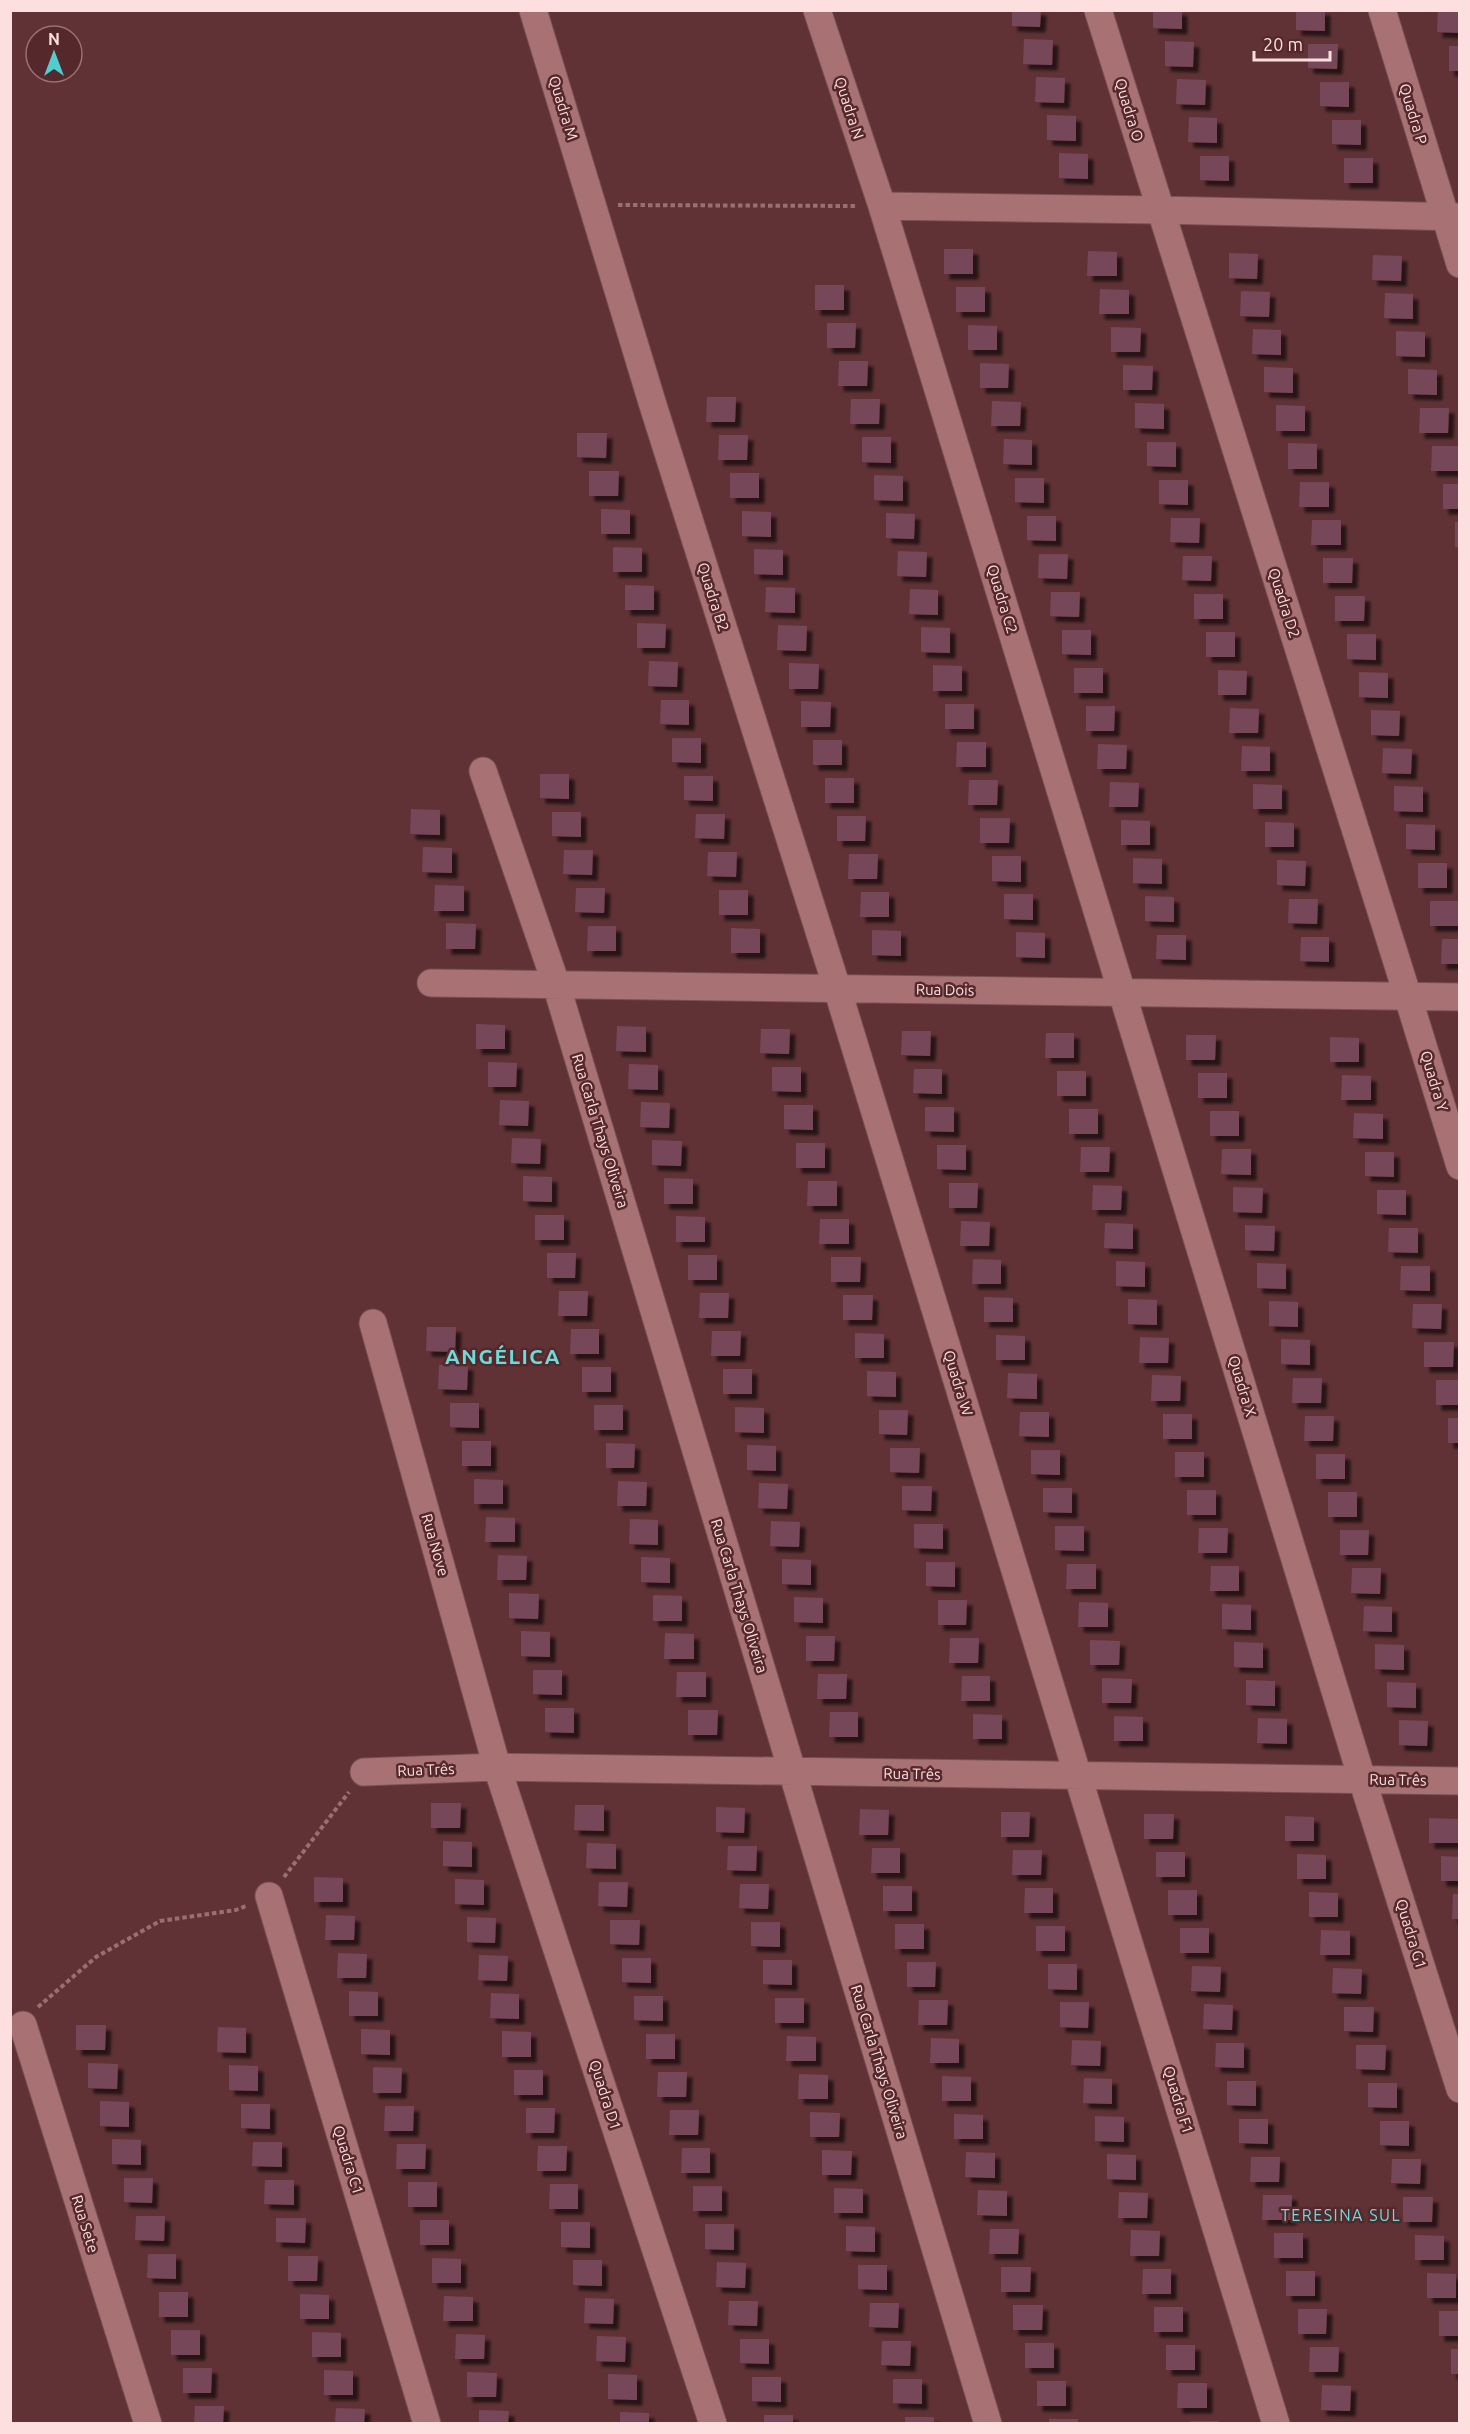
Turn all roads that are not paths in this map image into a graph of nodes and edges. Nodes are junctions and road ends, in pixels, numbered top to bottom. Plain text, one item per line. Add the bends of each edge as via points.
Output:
1 (533, 10) edge
2 (817, 10) edge
3 (1098, 10) edge
4 (1382, 10) edge
5 (593, 205) joint
6 (882, 206) junction
7 (1160, 210) junction
8 (1452, 217) edge
9 (1460, 264) edge
10 (483, 771) dead end
11 (431, 983) dead end
12 (556, 984) junction
13 (837, 988) junction
14 (1123, 992) junction
15 (1408, 996) junction
16 (1460, 997) edge
17 (1460, 1166) edge
18 (373, 1323) dead end
19 (497, 1767) junction
20 (364, 1772) road end
21 (792, 1773) junction
22 (1079, 1777) junction
23 (1362, 1779) junction
24 (1460, 1781) edge
25 (269, 1896) road end
26 (22, 2025) road end
27 (1460, 2089) edge
28 (148, 2424) edge
29 (427, 2424) edge
30 (713, 2424) edge
31 (988, 2424) edge
32 (1276, 2424) edge

1 - 5 street, Quadra M
2 - 6 street, Quadra N
3 - 7 street, Quadra O
4 - 8 street, Quadra P
5 - 13 street, Quadra B2
6 - 7 street
6 - 14 street, Quadra C2
7 - 8 street
7 - 15 street, Quadra D2
8 - 9 street, Quadra P
10 - 12 street, Rua Carla Thays Oliveira
11 - 12 street, Rua Dois
12 - 13 street, Rua Dois
12 - 21 street, Rua Carla Thays Oliveira
13 - 14 street, Rua Dois
13 - 22 street, Quadra W
14 - 15 street, Rua Dois
14 - 23 street, Quadra X
15 - 16 street, Rua Dois
15 - 17 street, Quadra Y
18 - 19 street, Rua Nove
19 - 20 street, Rua Três
19 - 21 street, Rua Três
19 - 30 street, Quadra D1
21 - 22 street, Rua Três
21 - 31 street, Rua Carla Thays Oliveira
22 - 23 street, Rua Três
22 - 32 street, Quadra F1
23 - 24 street, Rua Três
23 - 27 street, Quadra G1
25 - 29 street, Quadra C1
26 - 28 street, Rua Sete

